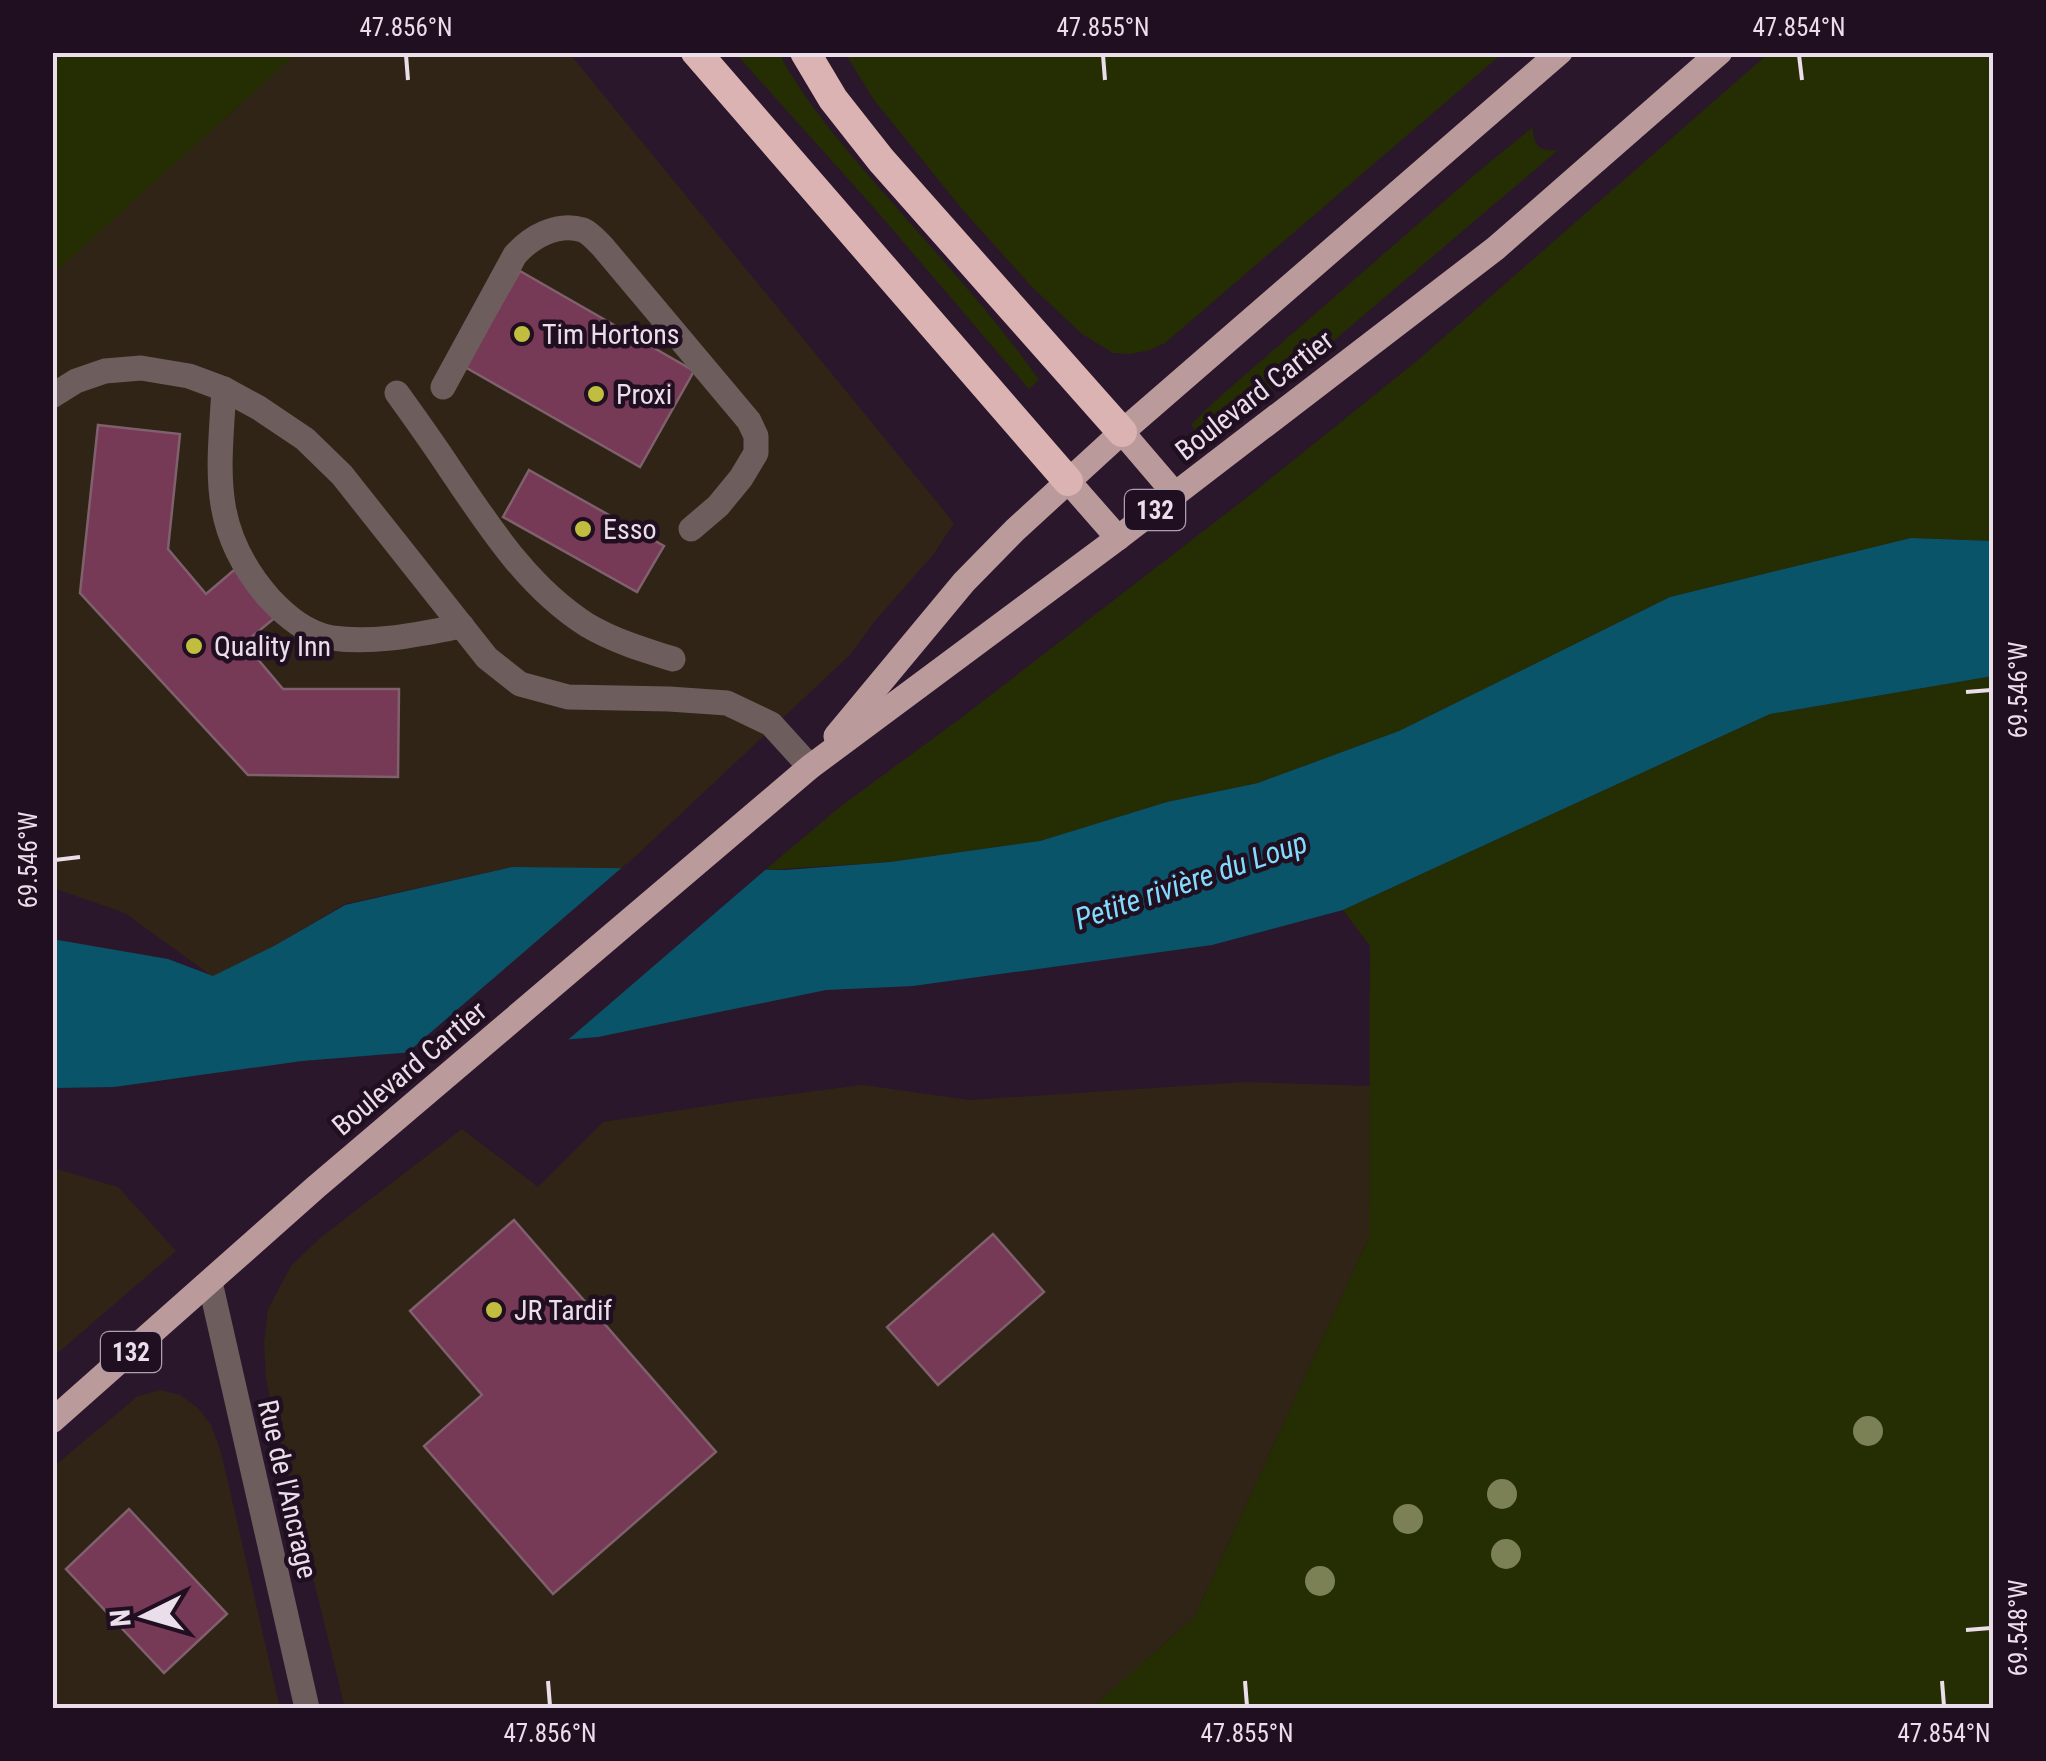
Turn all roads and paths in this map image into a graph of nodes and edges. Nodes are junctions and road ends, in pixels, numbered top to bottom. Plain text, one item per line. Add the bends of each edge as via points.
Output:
1 (696, 52) edge
2 (804, 52) edge
3 (1560, 52) edge
4 (1720, 52) edge
5 (443, 387) dead end
6 (224, 388) junction
7 (396, 393) dead end
8 (52, 396) edge
9 (1122, 432) junction
10 (1068, 481) junction
11 (1175, 494) junction
12 (691, 529) dead end
13 (1118, 538) junction
14 (462, 626) junction
15 (674, 659) dead end
16 (810, 767) junction
17 (210, 1282) junction
18 (52, 1421) edge
19 (307, 1708) edge

1 - 10 highway
2 - 9 highway via 881,160
3 - 9 main road, Boulevard Cartier / 132
4 - 11 main road, Boulevard Cartier / 132 via 1496,248
5 - 12 street via 528,240 558,228 584,230 685,342 756,436 756,453 741,478
6 - 8 street via 141,368 105,371
6 - 14 street via 305,439 342,475
6 - 14 street via 224,513 251,577 286,617 329,637 370,641
7 - 15 street via 496,537 554,600 622,642
9 - 10 main road, Boulevard Cartier / 132
9 - 11 main road
10 - 13 main road
10 - 16 main road, Boulevard Cartier / 132 via 964,582
11 - 13 main road, Boulevard Cartier / 132
13 - 16 main road, Boulevard Cartier / 132
14 - 16 street via 520,684 568,698 727,703 771,724
16 - 17 main road, Boulevard Cartier / 132
17 - 18 main road, Boulevard Cartier / 132
17 - 19 street, Rue de l'Ancrage

